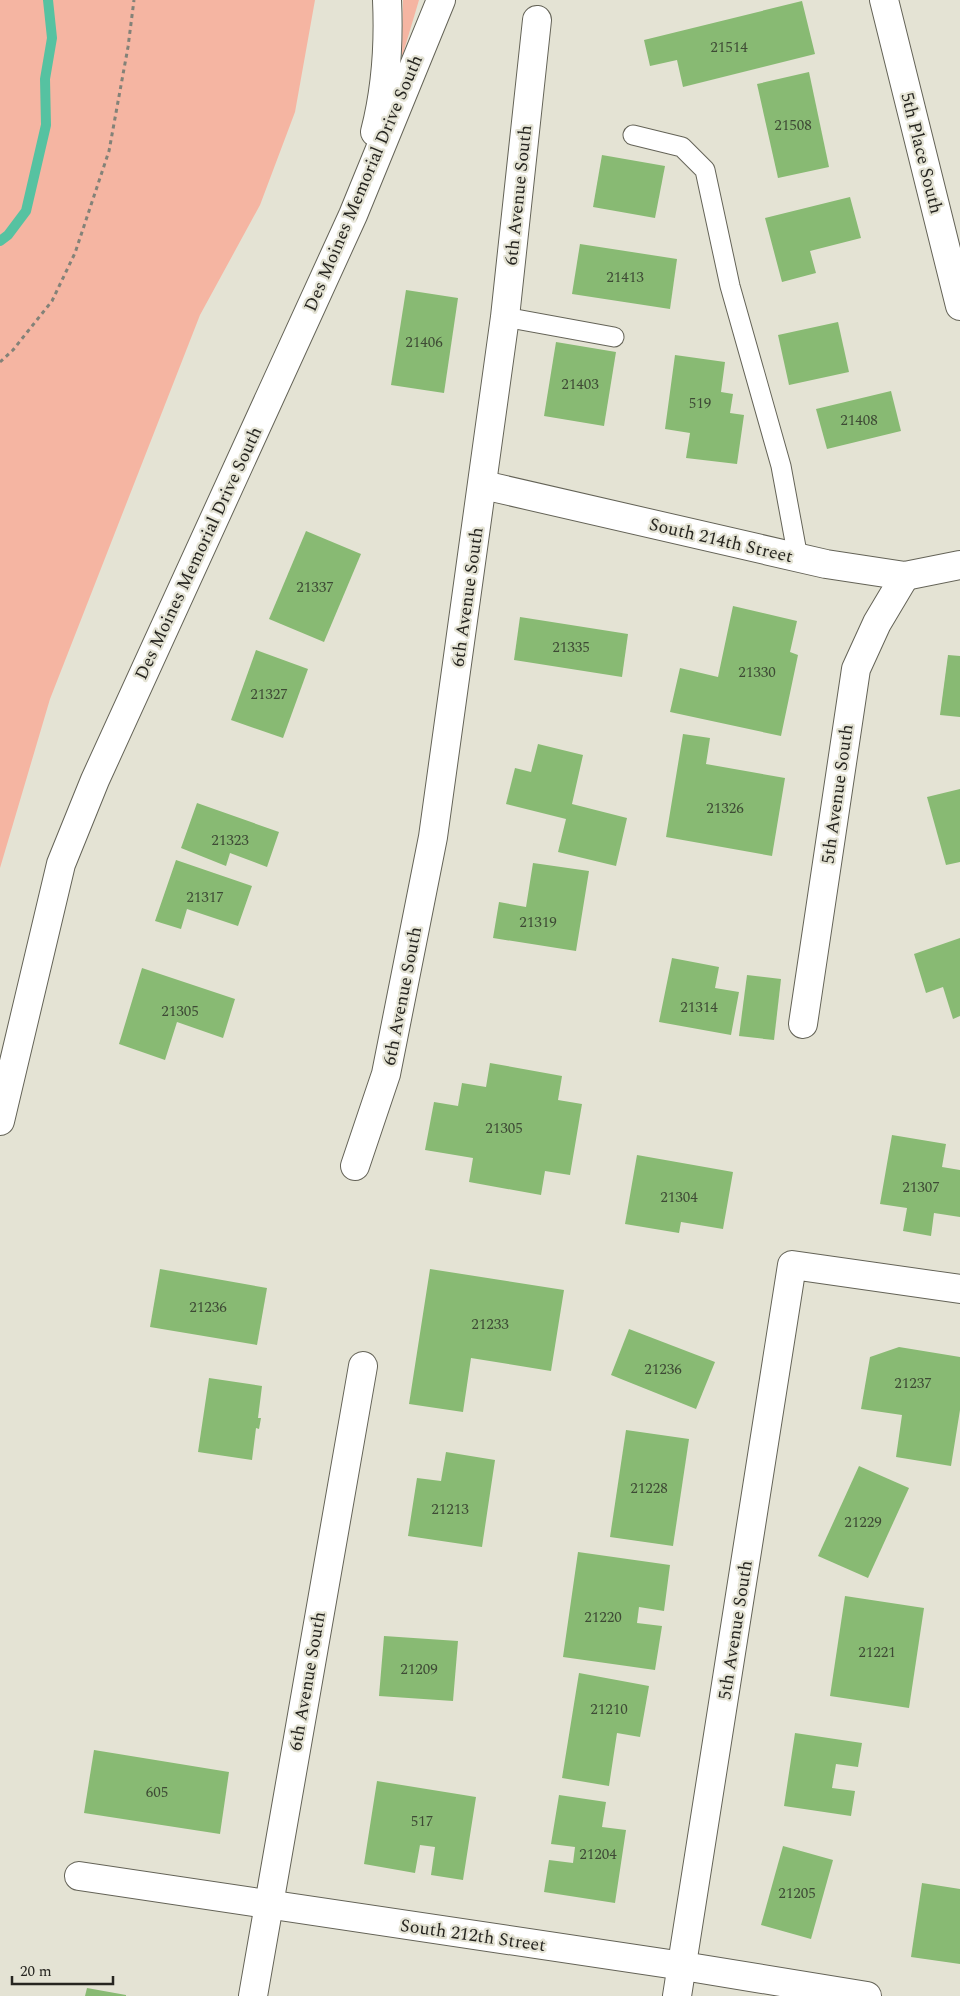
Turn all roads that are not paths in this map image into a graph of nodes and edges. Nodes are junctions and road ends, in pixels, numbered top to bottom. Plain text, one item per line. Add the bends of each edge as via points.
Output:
1 (387, 0) edge
2 (441, 0) edge
3 (884, 0) edge
4 (537, 20) dead end
5 (633, 136) dead end
6 (353, 215) junction
7 (960, 306) edge
8 (506, 317) junction
9 (614, 337) dead end
10 (483, 485) junction
11 (798, 558) junction
12 (960, 565) edge
13 (905, 576) junction
14 (803, 1024) dead end
15 (0, 1121) edge
16 (355, 1166) dead end
17 (960, 1290) edge
18 (363, 1366) dead end
19 (79, 1876) dead end
20 (268, 1905) junction
21 (683, 1966) junction
22 (253, 1996) edge
23 (677, 1996) edge
24 (867, 1996) edge

1 - 6 street via 389,36 378,118
2 - 6 street, Des Moines Memorial Drive South
3 - 7 street, 5th Place South
4 - 8 street, 6th Avenue South
5 - 11 lane via 682,147 705,170 730,286 781,466
6 - 15 street, Des Moines Memorial Drive South via 95,780 61,864
8 - 9 lane
8 - 10 street, 6th Avenue South
10 - 11 street, South 214th Street
10 - 16 street, 6th Avenue South via 433,837 386,1074
11 - 13 street, South 214th Street
12 - 13 street, South 214th Street
13 - 14 street, 5th Avenue South via 877,623 856,669
17 - 21 street, 5th Avenue South via 792,1265
18 - 20 street, 6th Avenue South
19 - 20 street, South 212th Street
20 - 21 street, South 212th Street
20 - 22 street, 6th Avenue South
21 - 23 street, 5th Avenue South
21 - 24 street, South 212th Street

